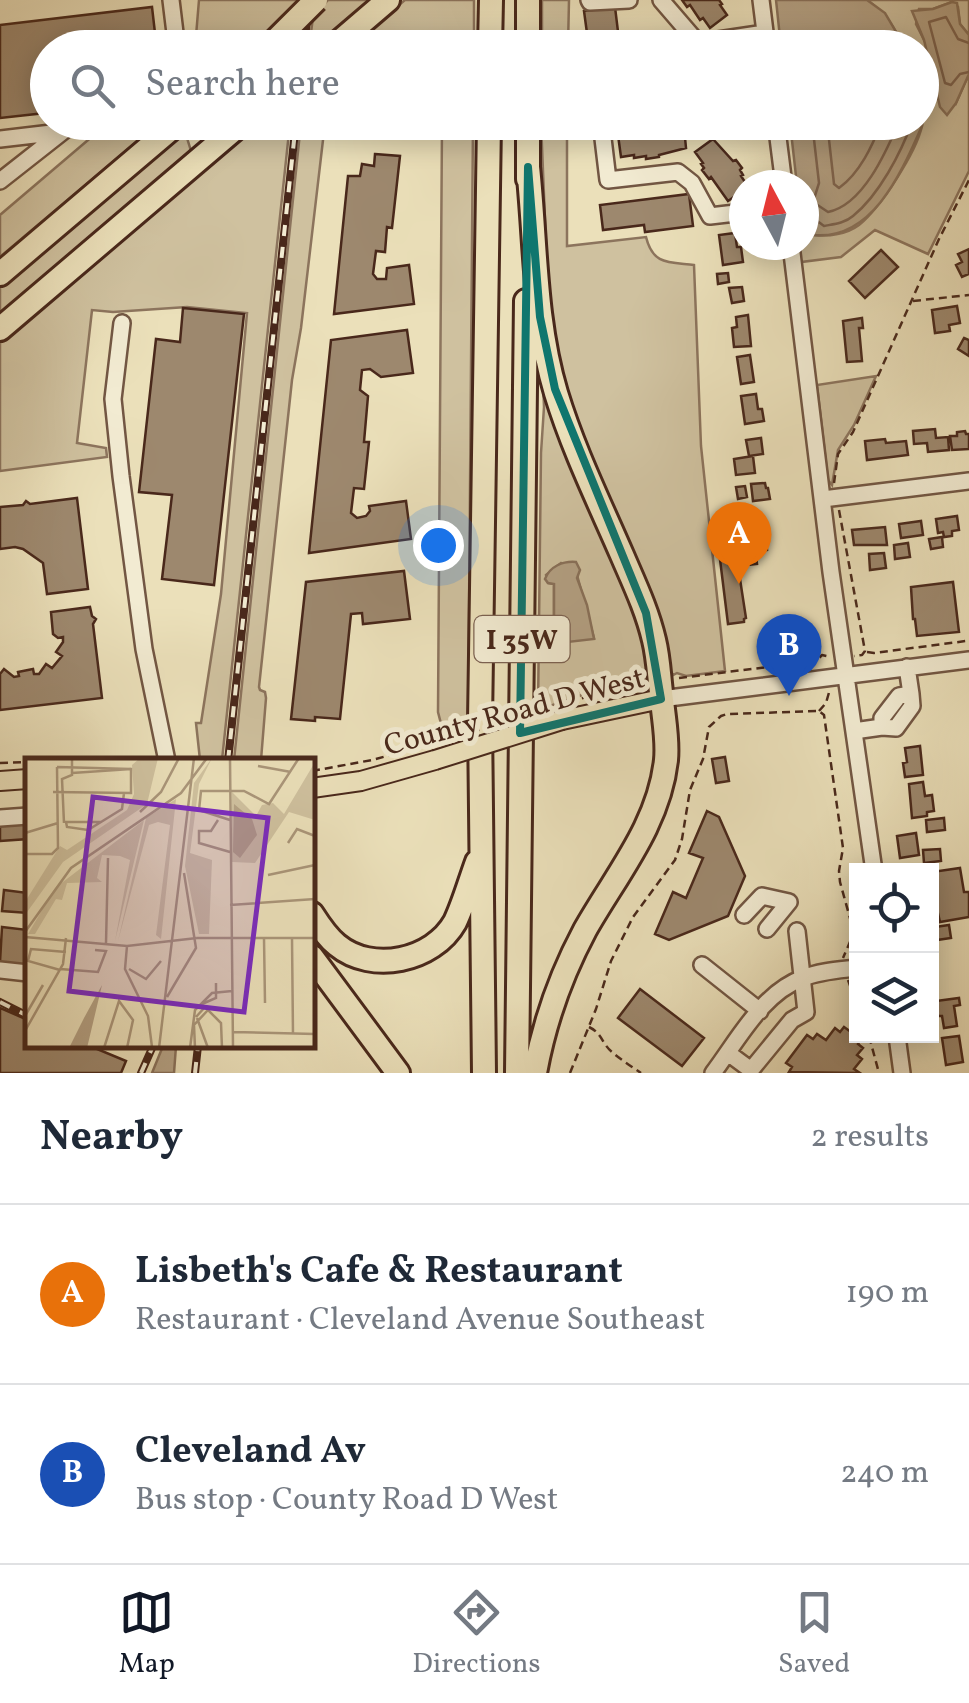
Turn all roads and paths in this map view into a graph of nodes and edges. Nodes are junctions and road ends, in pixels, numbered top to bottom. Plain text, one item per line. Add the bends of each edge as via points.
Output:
1 (171, 0) edge
2 (316, 0) edge
3 (388, 0) edge
4 (490, 0) edge
5 (528, 0) edge
6 (590, 0) edge
7 (629, 0) edge
8 (661, 0) edge
9 (761, 0) edge
10 (175, 30) edge
11 (286, 30) edge
12 (353, 30) edge
13 (490, 30) edge
14 (528, 30) edge
15 (685, 30) edge
16 (765, 30) edge
17 (30, 133) edge
18 (0, 138) edge
19 (53, 140) edge
20 (158, 140) edge
21 (222, 140) edge
22 (489, 140) edge
23 (528, 140) edge
24 (603, 140) edge
25 (778, 140) edge
26 (528, 167) junction
27 (782, 170) edge
28 (969, 180) edge
29 (0, 181) edge
30 (729, 214) edge
31 (793, 260) edge
32 (0, 274) edge
33 (969, 295) edge
34 (911, 301) junction
35 (122, 323) dead end
36 (0, 329) edge
37 (969, 481) edge
38 (830, 498) junction
39 (966, 642) dead end
40 (826, 658) dead end
41 (969, 660) edge
42 (907, 668) junction
43 (846, 675) junction
44 (661, 690) junction
45 (830, 694) dead end
46 (726, 707) dead end
47 (819, 710) junction
48 (559, 713) junction
49 (727, 714) junction
50 (520, 718) dead end
51 (854, 731) junction
52 (167, 758) edge
53 (25, 762) edge
54 (0, 764) edge
55 (315, 770) edge
56 (25, 779) edge
57 (0, 781) edge
58 (315, 788) edge
59 (25, 816) edge
60 (0, 818) edge
61 (481, 849) junction
62 (873, 863) edge
63 (744, 915) dead end
64 (315, 918) edge
65 (767, 929) dead end
66 (797, 931) dead end
67 (315, 961) edge
68 (702, 965) dead end
69 (849, 966) edge
70 (849, 968) edge
71 (0, 970) edge
72 (25, 974) edge
73 (802, 978) junction
74 (760, 1011) junction
75 (588, 1026) junction
76 (871, 1043) edge
77 (898, 1043) edge
78 (728, 1053) junction
79 (751, 1072) edge
80 (398, 1073) edge
81 (484, 1073) edge
82 (517, 1073) edge
83 (535, 1073) edge
84 (570, 1073) edge
85 (641, 1073) edge
86 (713, 1073) edge
87 (879, 1073) edge
88 (902, 1073) edge

1 - 10 street
2 - 11 highway, bridge
3 - 12 highway
4 - 13 highway
5 - 14 highway
6 - 7 street
8 - 15 street
9 - 16 street
17 - 18 street
19 - 29 street
20 - 32 highway
21 - 36 highway
22 - 61 highway, I 35W
23 - 26 highway, I 35W
24 - 30 street via 608,180 678,172 710,216
25 - 27 street
26 - 44 highway via 540,317 555,389 646,613
26 - 82 highway, I 35W
28 - 34 path
31 - 38 street
33 - 34 path
34 - 38 path via 838,454
35 - 52 street via 113,398 144,649
37 - 38 street
38 - 39 path via 864,653
38 - 43 street
40 - 44 path
41 - 42 street, County Road D West
42 - 43 street, County Road D West
42 - 51 street via 910,694 899,696 882,727
43 - 44 street, County Road D West
43 - 51 street
44 - 48 main road, County Road D West
44 - 48 path via 616,688
44 - 83 highway via 667,755 658,801 570,959
45 - 47 path
46 - 49 path
47 - 49 path
47 - 69 path via 843,848 840,882 853,928 843,959
48 - 58 main road, County Road D West, bridge via 436,760
49 - 75 path via 708,726 675,860 633,916
50 - 55 path, bridge
51 - 62 street
53 - 54 path
56 - 57 main road
59 - 60 street
61 - 64 highway via 455,922 413,956 357,956 336,945
61 - 81 highway, I 35W
63 - 65 street via 762,896 789,902
66 - 73 street
67 - 80 highway
68 - 74 street
70 - 73 street
71 - 72 street
73 - 74 street
73 - 79 street via 806,1012
74 - 78 street
75 - 84 path
75 - 85 path
76 - 87 path
77 - 88 street
78 - 79 street
78 - 86 street

